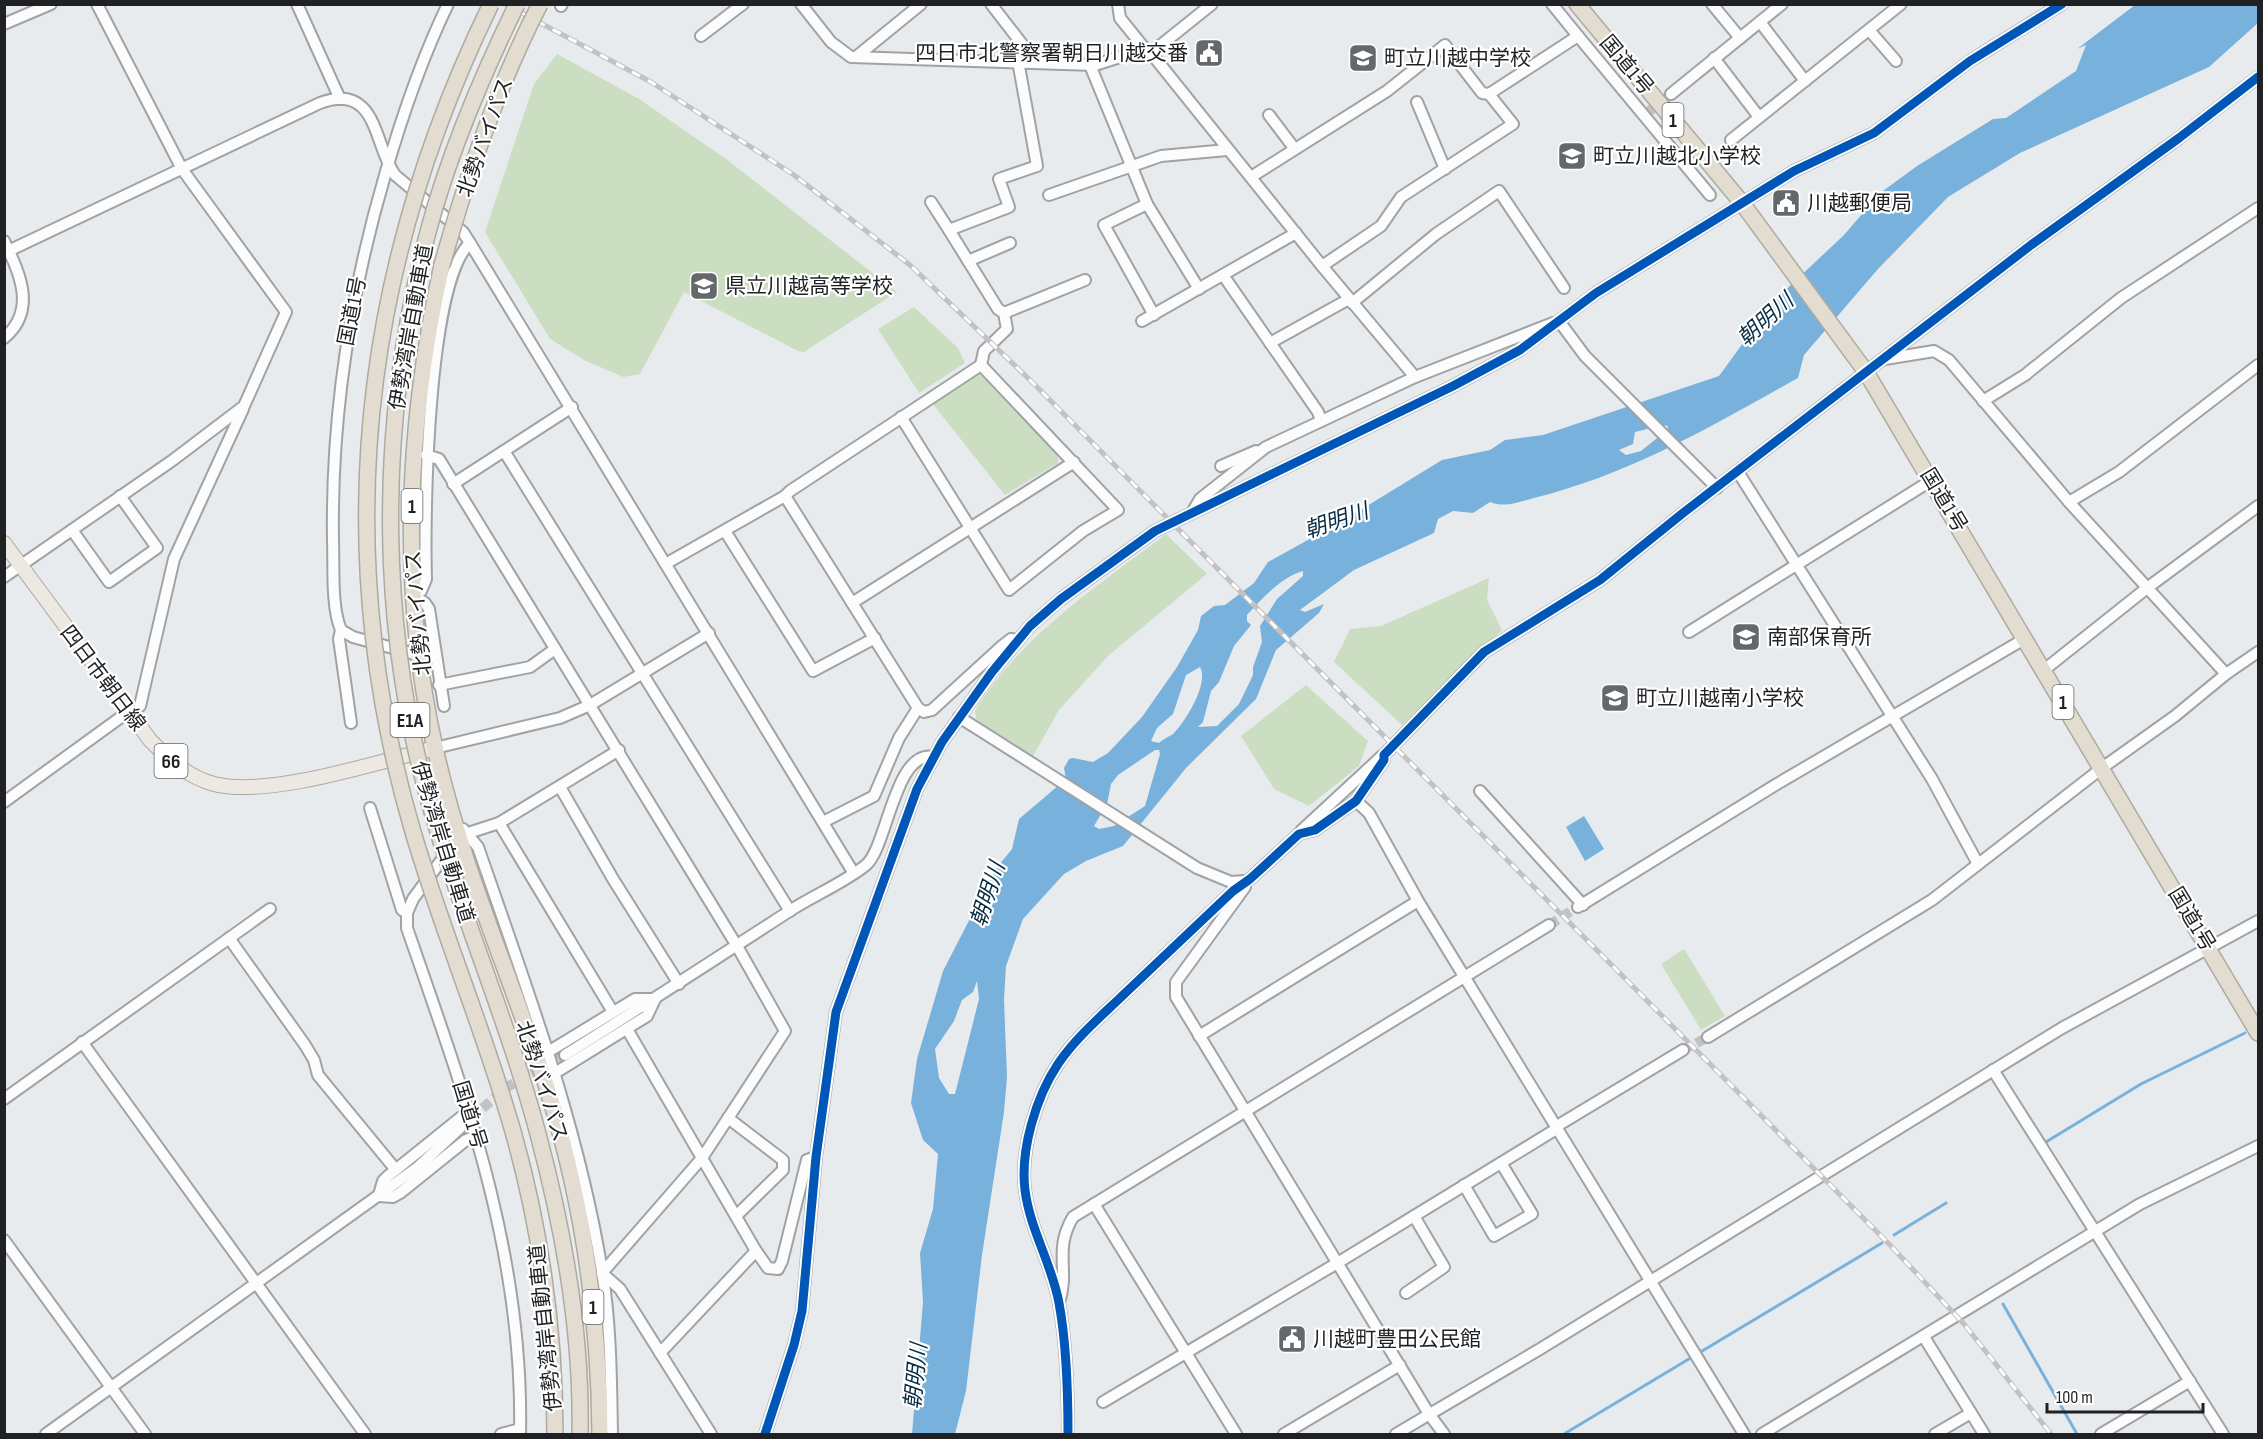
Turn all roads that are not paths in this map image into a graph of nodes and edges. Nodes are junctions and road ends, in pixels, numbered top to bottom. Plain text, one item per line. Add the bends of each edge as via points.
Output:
1 (51, 4) edge
2 (97, 4) edge
3 (297, 4) edge
4 (448, 4) edge
5 (491, 4) edge
6 (517, 4) edge
7 (540, 4) edge
8 (743, 4) edge
9 (801, 4) edge
10 (921, 4) edge
11 (991, 4) edge
12 (1118, 4) edge
13 (1212, 4) edge
14 (1552, 4) edge
15 (1577, 4) edge
16 (1712, 4) edge
17 (1782, 4) edge
18 (1901, 4) edge
19 (2062, 4) edge
20 (1760, 22) junction
21 (4, 24) edge
22 (1869, 30) junction
23 (701, 36) dead end
24 (1578, 36) junction
25 (1740, 38) junction
26 (1148, 51) junction
27 (856, 57) junction
28 (1714, 58) junction
29 (1018, 61) junction
30 (1896, 61) dead end
31 (1036, 62) junction
32 (1090, 65) junction
33 (2259, 77) edge
34 (1805, 81) junction
35 (1489, 94) junction
36 (1671, 94) tunnel mouth
37 (340, 99) junction
38 (1417, 102) dead end
39 (1269, 115) dead end
40 (1759, 117) junction
41 (1731, 140) dead end
42 (1294, 148) junction
43 (1227, 150) junction
44 (388, 165) junction
45 (1132, 166) junction
46 (182, 169) junction
47 (1445, 169) junction
48 (1251, 177) junction
49 (1049, 195) dead end
50 (1710, 195) dead end
51 (931, 202) dead end
52 (1742, 203) junction
53 (1147, 204) junction
54 (2259, 208) edge
55 (949, 230) junction
56 (1296, 233) junction
57 (470, 243) junction
58 (1010, 243) dead end
59 (6, 248) edge
60 (968, 261) junction
61 (1322, 266) junction
62 (1223, 275) junction
63 (1085, 280) dead end
64 (1564, 288) dead end
65 (1199, 289) junction
66 (1351, 301) junction
67 (1004, 313) junction
68 (1154, 315) junction
69 (1142, 321) dead end
70 (1559, 321) junction
71 (4, 338) edge
72 (1270, 343) junction
73 (1879, 361) junction
74 (981, 365) junction
75 (2259, 365) edge
76 (1866, 372) junction
77 (1415, 377) junction
78 (1983, 401) junction
79 (244, 406) junction
80 (572, 407) junction
81 (901, 417) junction
82 (1321, 421) junction
83 (1266, 447) junction
84 (504, 451) junction
85 (426, 454) junction
86 (1074, 462) junction
87 (1221, 466) dead end
88 (1738, 471) junction
89 (1932, 480) junction
90 (453, 484) junction
91 (1717, 488) junction
92 (120, 496) junction
93 (785, 496) junction
94 (2069, 502) junction
95 (2259, 506) edge
96 (1193, 511) junction
97 (970, 528) junction
98 (72, 530) junction
99 (725, 531) junction
100 (4, 543) edge
101 (667, 563) junction
102 (21, 566) junction
103 (1797, 566) junction
104 (4, 577) edge
105 (426, 579) junction
106 (2146, 588) junction
107 (414, 596) junction
108 (852, 603) junction
109 (429, 609) junction
110 (341, 630) junction
111 (1689, 632) dead end
112 (709, 633) junction
113 (875, 638) junction
114 (2026, 638) junction
115 (1018, 640) junction
116 (555, 649) junction
117 (2259, 652) edge
118 (418, 655) junction
119 (2044, 670) junction
120 (644, 672) junction
121 (2226, 674) junction
122 (439, 685) junction
123 (590, 705) junction
124 (444, 706) dead end
125 (918, 708) junction
126 (134, 709) junction
127 (1892, 716) junction
128 (959, 717) junction
129 (351, 723) dead end
130 (435, 748) junction
131 (619, 750) junction
132 (1384, 755) junction
133 (934, 757) junction
134 (2102, 768) junction
135 (560, 787) junction
136 (1480, 791) dead end
137 (1356, 801) junction
138 (4, 802) edge
139 (370, 808) dead end
140 (823, 822) junction
141 (499, 823) junction
142 (1299, 834) junction
143 (463, 835) junction
144 (1978, 864) junction
145 (853, 872) junction
146 (1250, 879) junction
147 (1419, 901) junction
148 (270, 909) dead end
149 (790, 911) junction
150 (407, 913) junction
151 (2259, 921) edge
152 (1549, 925) tunnel mouth
153 (229, 938) junction
154 (737, 946) junction
155 (2208, 946) junction
156 (1465, 978) junction
157 (679, 984) junction
158 (655, 999) junction
159 (613, 1012) junction
160 (627, 1029) junction
161 (2259, 1033) edge
162 (1199, 1036) junction
163 (1708, 1037) tunnel mouth
164 (82, 1042) junction
165 (1683, 1050) tunnel mouth
166 (548, 1052) junction
167 (565, 1055) tunnel mouth
168 (1993, 1070) junction
169 (555, 1073) junction
170 (4, 1099) edge
171 (470, 1110) junction
172 (1246, 1112) junction
173 (728, 1118) junction
174 (1557, 1127) junction
175 (460, 1128) tunnel mouth
176 (478, 1135) junction
177 (2259, 1146) edge
178 (816, 1157) junction
179 (702, 1158) junction
180 (1501, 1162) junction
181 (396, 1170) junction
182 (1464, 1185) junction
183 (379, 1196) junction
184 (1094, 1204) junction
185 (736, 1215) junction
186 (1414, 1216) junction
187 (2093, 1231) junction
188 (4, 1240) edge
189 (756, 1251) junction
190 (1339, 1262) junction
191 (602, 1273) junction
192 (1650, 1280) junction
193 (257, 1283) junction
194 (1406, 1293) dead end
195 (1059, 1303) junction
196 (1924, 1337) junction
197 (1186, 1352) junction
198 (660, 1353) junction
199 (1400, 1365) junction
200 (2190, 1381) junction
201 (112, 1389) junction
202 (1103, 1402) dead end
203 (1971, 1413) junction
204 (1429, 1414) junction
205 (520, 1432) edge
206 (46, 1434) edge
207 (145, 1434) edge
208 (365, 1434) edge
209 (501, 1434) edge
210 (555, 1434) edge
211 (580, 1434) edge
212 (600, 1434) edge
213 (612, 1434) edge
214 (711, 1434) edge
215 (765, 1434) edge
216 (1068, 1434) edge
217 (1236, 1434) edge
218 (1284, 1434) edge
219 (1396, 1434) edge
220 (1444, 1434) edge
221 (1744, 1434) edge
222 (1762, 1434) edge
223 (1935, 1434) edge
224 (1984, 1434) edge
225 (2101, 1434) edge
226 (2223, 1434) edge

1 - 21 street
2 - 46 street
3 - 37 street
4 - 44 street, 国道1号 via 417,70
5 - 210 highway, 伊勢湾岸自動車道 / E1A, bridge via 425,161 389,290 369,426 368,562 382,699 395,766 432,890 494,1069 530,1202 549,1321
6 - 211 highway, 伊勢湾岸自動車道 / E1A, bridge via 471,106 448,169 414,292 394,426 392,561 398,640 418,761 443,849 538,1133 554,1199 573,1320
7 - 107 highway, 北勢バイパス / 1, bridge via 492,112 442,265 416,430 411,552
8 - 23 street
9 - 27 street via 842,52
10 - 27 street
11 - 31 street
12 - 26 street via 1120,18
13 - 26 street
14 - 24 street
15 - 52 highway, 国道1号 / 1
16 - 25 street
17 - 20 street
18 - 22 street
19 - 52 street via 1970,61 1874,133 1794,171
20 - 25 street
20 - 34 street
22 - 30 street
22 - 34 street
24 - 35 street
24 - 50 street
25 - 28 street
26 - 32 street
26 - 43 street
27 - 29 street
28 - 36 street
28 - 40 street
29 - 31 street
29 - 55 street via 1037,166 999,179 1009,207
31 - 32 street
32 - 45 street
33 - 73 street
34 - 40 street
35 - 42 street via 1482,93 1445,45 1387,91
35 - 47 street via 1513,124
37 - 44 street via 370,116
37 - 46 street via 320,103
38 - 47 street
39 - 42 street
40 - 41 street
42 - 48 street
43 - 45 street via 1161,156
43 - 48 street
44 - 57 street via 463,232
44 - 110 street, 国道1号 via 353,298 337,422 332,487 333,554
45 - 49 street
45 - 53 street
46 - 59 street
46 - 79 street via 286,312
47 - 61 street via 1401,197 1381,226
48 - 56 street
51 - 55 street
52 - 70 street via 1596,293
52 - 76 highway, 国道1号 / 1
53 - 65 street
53 - 68 street via 1104,225
54 - 78 street via 2121,298 2025,375
55 - 60 street
56 - 61 street
56 - 62 street
57 - 80 street
57 - 85 street via 458,258 447,301
58 - 60 street
59 - 71 street via 24,292 21,312 11,333
60 - 67 street
61 - 66 street
62 - 65 street
62 - 72 street
63 - 67 street
64 - 66 street via 1499,190
65 - 68 street
66 - 72 street
66 - 77 street
67 - 74 street via 1007,329 984,351
68 - 69 street
70 - 77 street
70 - 91 street via 1585,356
70 - 96 street via 1495,365
72 - 82 street
73 - 76 street
73 - 78 street via 1934,351 1949,360
74 - 81 street
74 - 86 street
75 - 94 street via 2119,472
76 - 88 street
76 - 89 highway, 国道1号 / 1
77 - 82 street
78 - 94 street
79 - 92 street
79 - 126 street via 174,559
80 - 84 street
80 - 101 street
81 - 93 street
81 - 97 street
82 - 83 street
83 - 87 street
83 - 96 street via 1200,499
84 - 90 street
84 - 120 street
85 - 90 street via 439,459
85 - 105 street
86 - 97 street
86 - 97 street via 1118,510 1083,531 1009,590
88 - 91 street
88 - 103 street
89 - 103 street
89 - 114 highway, 国道1号 / 1
90 - 116 street
91 - 132 street via 1600,580 1484,651
92 - 98 street
92 - 98 street via 157,548 109,582
93 - 99 street
93 - 108 street
94 - 106 street
95 - 106 street
96 - 115 street via 1155,531 1093,575 1041,615
97 - 108 street
98 - 102 street
99 - 101 street
99 - 113 street via 813,671
100 - 102 main road, 四日市朝日線 / 66
101 - 112 street
102 - 104 street
102 - 126 main road, 四日市朝日線 / 66
103 - 111 street
103 - 127 street
105 - 107 street
105 - 109 street
106 - 119 street
106 - 121 street
107 - 109 street
107 - 118 highway, 北勢バイパス / 1
108 - 113 street
109 - 122 street
110 - 118 street
110 - 129 street, 国道1号
112 - 120 street
112 - 140 street
113 - 125 street
114 - 119 highway, 国道1号 / 1
114 - 127 street
115 - 125 street via 1011,639 1002,646 932,710 924,712
115 - 128 street
116 - 122 street via 530,667
116 - 123 street
117 - 121 street
118 - 130 highway, 北勢バイパス / 1
119 - 134 highway, 国道1号 / 1
120 - 123 street
120 - 149 street
121 - 134 street
122 - 124 street
123 - 130 street via 527,728
123 - 131 street
125 - 140 street via 899,738 873,796
126 - 130 main road, 四日市朝日線 / 66 via 150,741 176,765 225,786 279,785
126 - 138 street
127 - 136 street via 1581,906
127 - 144 street
128 - 133 street
128 - 146 street via 1174,855 1220,879
130 - 143 highway, 北勢バイパス / 1 via 454,819
131 - 135 street
131 - 154 street
132 - 137 street
132 - 142 street
133 - 145 street via 918,759 892,801 873,855 867,865
133 - 178 street via 917,789 836,1012
134 - 144 street
134 - 155 highway, 国道1号 / 1
135 - 141 street
135 - 157 street
137 - 142 street via 1315,830
137 - 147 street via 1369,813
139 - 150 street, 国道1号 via 402,910
140 - 145 street
141 - 143 street
141 - 159 street
142 - 146 street
143 - 150 street via 413,899
143 - 166 street via 478,847
143 - 212 highway, 北勢バイパス / 1 via 548,1090 572,1181 596,1331
144 - 163 street via 1932,900
145 - 149 street
146 - 162 street via 1176,982 1176,997
146 - 195 street via 1084,1033 1058,1064 1043,1093 1030,1135 1025,1188 1030,1218
147 - 156 street
147 - 162 street
148 - 153 street
149 - 154 street
150 - 171 street, 国道1号 via 407,928
151 - 155 street
152 - 156 street
153 - 164 street
153 - 181 street via 305,1045 318,1075
154 - 157 street
154 - 173 street via 785,1031
155 - 161 highway, 国道1号 / 1
155 - 168 street
156 - 172 street
156 - 174 street
157 - 158 street
158 - 159 street via 635,999
158 - 160 street via 647,1016
158 - 167 street
159 - 166 street
160 - 169 street
160 - 179 street
162 - 172 street
164 - 170 street
164 - 193 street
165 - 174 street
166 - 169 street
168 - 187 street
168 - 192 street
169 - 191 street via 578,1151
171 - 176 street, 国道1号
171 - 181 street
172 - 184 street
172 - 190 street
173 - 179 street
173 - 185 street via 783,1160 783,1170
174 - 180 street
174 - 192 street
175 - 183 street via 434,1154
176 - 183 street via 466,1140 400,1193
176 - 205 street, 国道1号 via 507,1263
177 - 187 street
178 - 189 street via 807,1160 778,1269 768,1268
178 - 215 street via 802,1311
179 - 185 street
179 - 191 street
180 - 182 street
180 - 182 street via 1532,1214 1494,1236
181 - 183 street via 383,1181
182 - 186 street
183 - 193 street
184 - 195 street via 1073,1217 1061,1242 1064,1289
184 - 197 street
185 - 189 street
186 - 190 street
186 - 194 street via 1444,1267
187 - 196 street
187 - 200 street
188 - 201 street
189 - 198 street
190 - 197 street
190 - 199 street
191 - 198 street via 620,1290
191 - 213 street
192 - 204 street
192 - 221 street
193 - 201 street
193 - 208 street
195 - 216 street via 1068,1384
196 - 203 street
196 - 222 street
197 - 202 street
197 - 217 street
198 - 214 street
199 - 204 street
199 - 218 street
200 - 225 street
200 - 226 street
201 - 206 street
201 - 207 street
203 - 223 street
203 - 224 street
204 - 219 street
204 - 220 street
205 - 209 street

